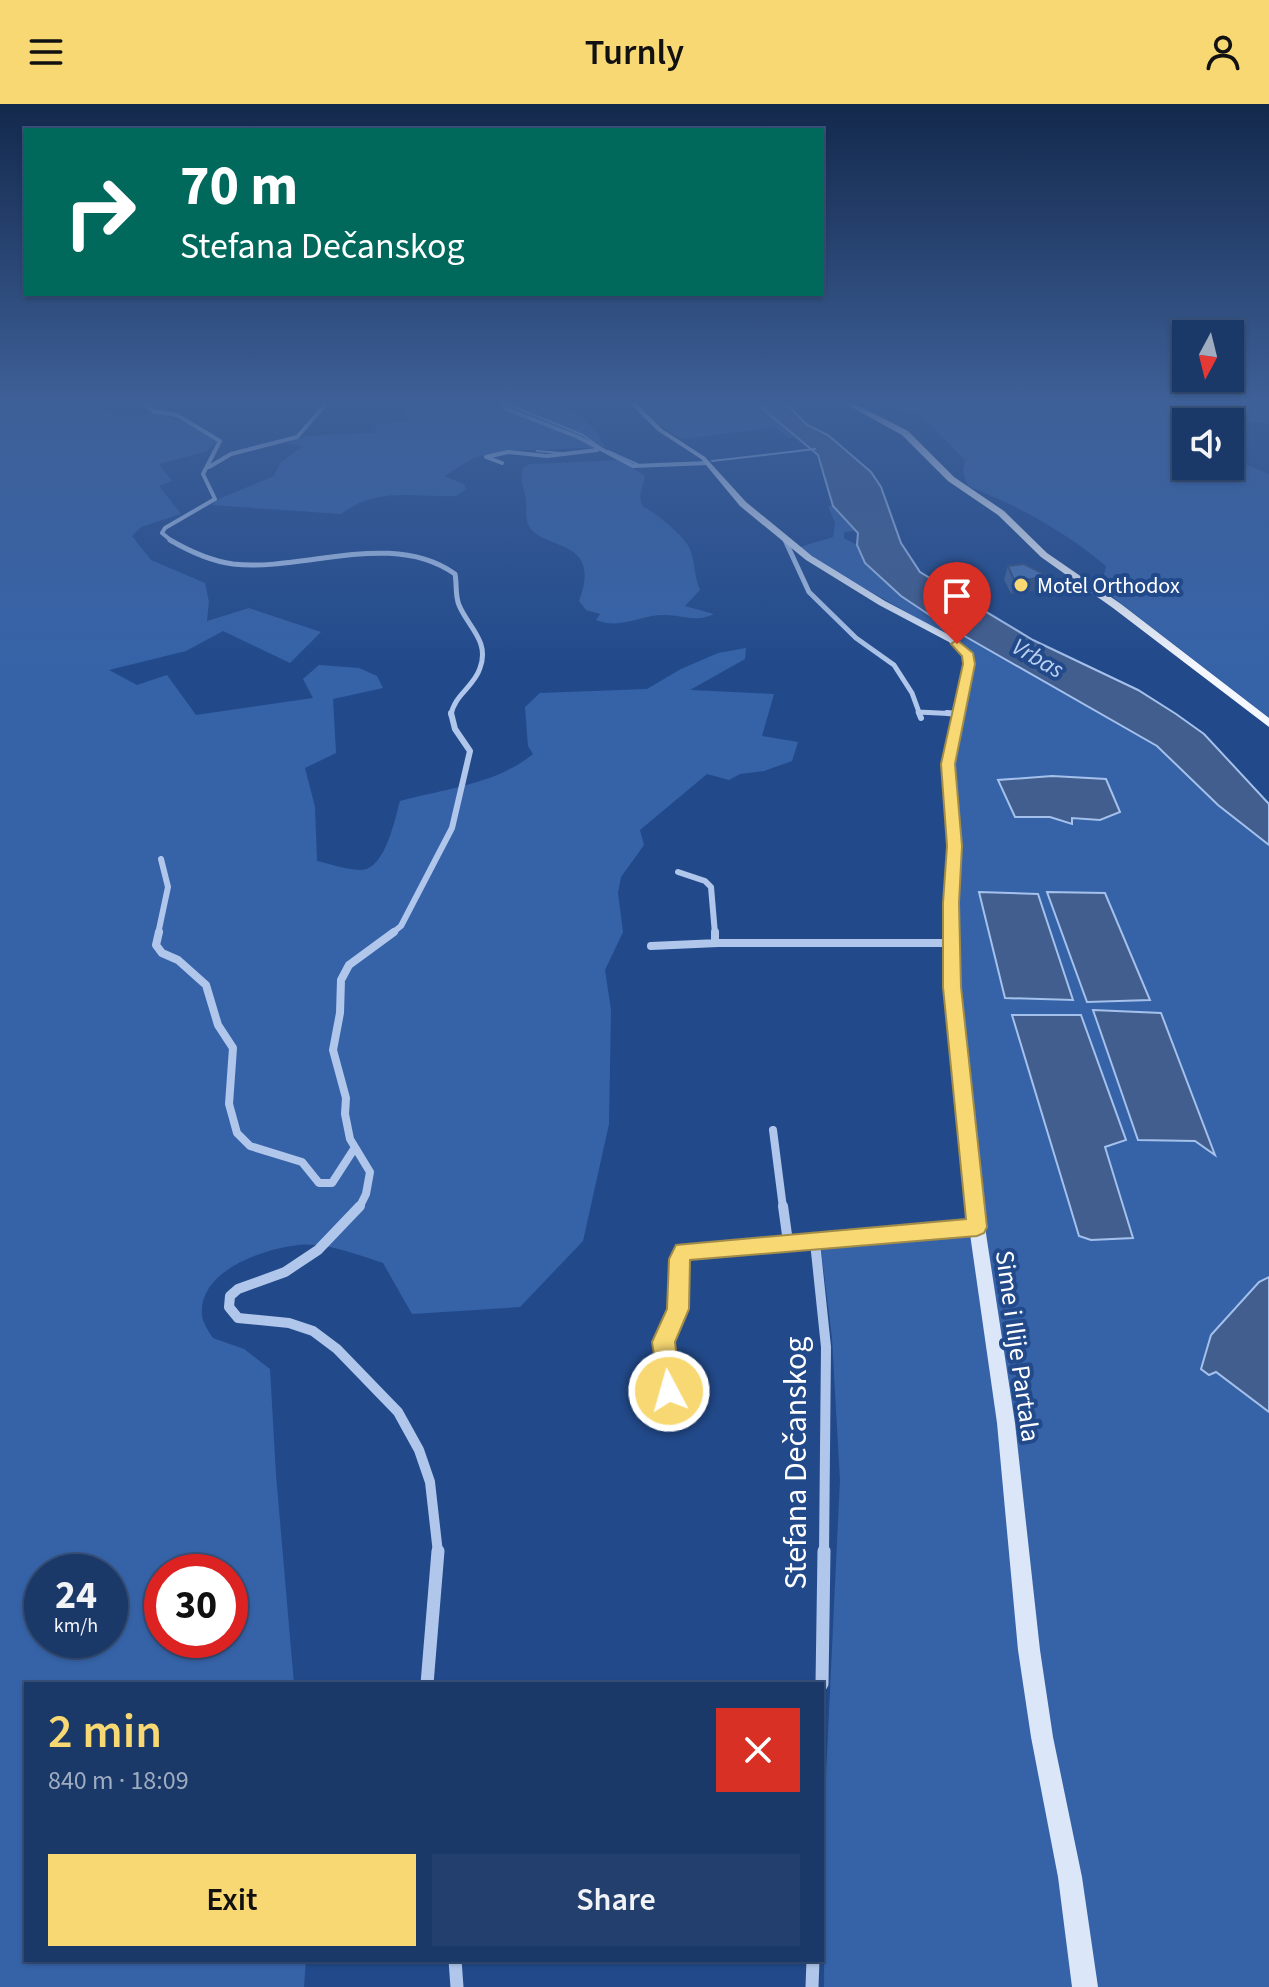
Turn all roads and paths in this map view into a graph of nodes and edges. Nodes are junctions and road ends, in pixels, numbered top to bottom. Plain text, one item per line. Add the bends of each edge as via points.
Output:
1 (211, 491) edge
2 (732, 491) edge
3 (969, 491) edge
4 (785, 540) junction
5 (959, 714) junction
6 (1269, 724) edge
7 (161, 859) dead end
8 (678, 872) dead end
9 (719, 943) junction
10 (953, 943) junction
11 (651, 946) dead end
12 (773, 1130) dead end
13 (354, 1149) junction
14 (977, 1227) junction
15 (788, 1242) junction
16 (815, 1242) junction
17 (669, 1391) dead end
18 (427, 1682) edge
19 (822, 1682) edge
20 (455, 1962) edge
21 (813, 1962) edge
22 (457, 1987) edge
23 (812, 1987) edge
24 (1085, 1987) edge

1 - 13 street via 215,499 162,531 170,541 235,564 372,554 441,564 455,574 459,606 482,638 481,670 450,710 451,722 470,751 452,828 401,926 349,965 341,980 333,1050
2 - 4 street, Sime i Ilije Partala
3 - 6 main road via 998,510 1044,555
4 - 5 street via 809,592 856,638 894,665 920,715
4 - 5 street, Sime i Ilije Partala via 964,650 969,669
5 - 10 street, Sime i Ilije Partala via 948,764 955,846
7 - 13 street via 168,887 156,945 206,985 218,1025 233,1048 229,1104 237,1133 250,1146 302,1162 319,1183 332,1183
8 - 9 street via 708,883 713,891
9 - 10 street
9 - 11 street
10 - 14 street, Sime i Ilije Partala via 956,1034
12 - 15 street
13 - 18 street via 370,1172 359,1209 307,1260 238,1290 228,1304 238,1318 305,1327 388,1399 402,1419 426,1471 439,1523
14 - 16 street
14 - 24 street, Sime i Ilije Partala via 1006,1423 1029,1650
15 - 16 street
15 - 17 street via 687,1250 681,1255 678,1309 664,1342
16 - 19 street, Stefana Dečanskog via 826,1347
20 - 22 street
21 - 23 street

